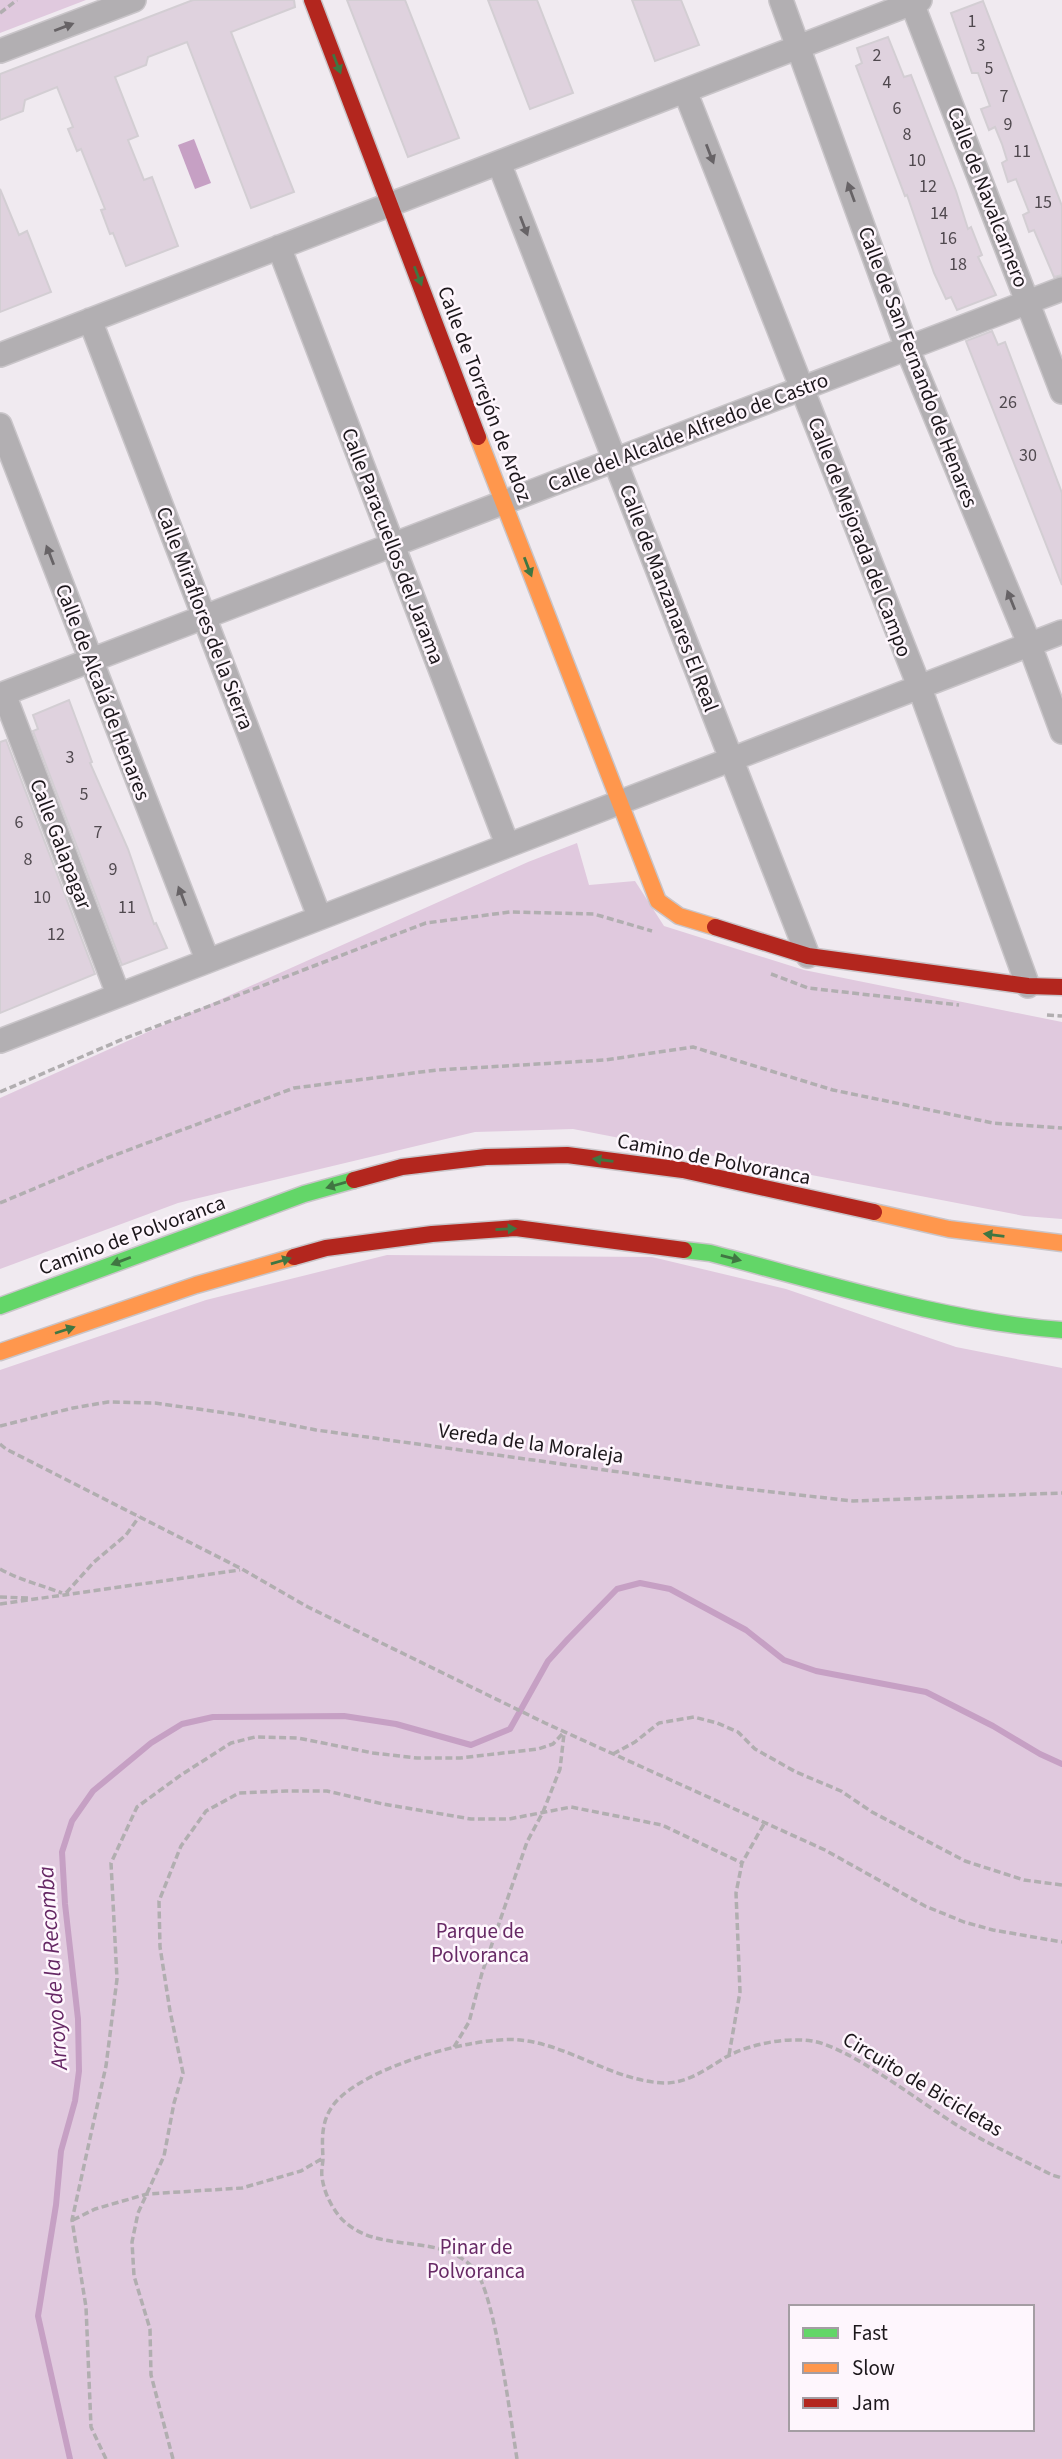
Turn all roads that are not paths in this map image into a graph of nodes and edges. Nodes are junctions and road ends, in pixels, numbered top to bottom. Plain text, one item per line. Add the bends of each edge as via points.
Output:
1 (134, 0) edge
2 (312, 0) edge
3 (781, 0) edge
4 (916, 2) edge
5 (799, 47) junction
6 (0, 51) edge
7 (685, 90) junction
8 (499, 163) junction
9 (391, 204) junction
10 (279, 247) junction
11 (1062, 289) edge
12 (1029, 302) junction
13 (90, 320) junction
14 (907, 348) junction
15 (0, 355) edge
16 (802, 387) junction
17 (1062, 392) edge
18 (0, 425) edge
19 (615, 460) junction
20 (503, 503) junction
21 (394, 545) junction
22 (205, 617) junction
23 (1062, 632) edge
24 (1029, 643) junction
25 (90, 661) junction
26 (919, 686) junction
27 (2, 695) edge
28 (1062, 732) edge
29 (731, 758) junction
30 (619, 801) junction
31 (507, 844) junction
32 (319, 916) junction
33 (808, 956) junction
34 (207, 959) junction
35 (1028, 986) junction
36 (1062, 987) edge
37 (118, 994) junction
38 (0, 1041) edge
39 (1062, 1243) edge
40 (0, 1307) edge
41 (1062, 1330) edge
42 (0, 1352) edge

6 -> 1 street
2 -> 9 main road, Calle de Torrejón de Ardoz
3 - 5 street, Calle de San Fernando de Henares
4 - 5 street
4 - 12 street, Calle de Navalcarnero
5 - 7 street
14 -> 5 street, Calle de San Fernando de Henares
7 - 8 street
7 -> 16 street, Calle de Mejorada del Campo
8 - 9 street
8 -> 19 street, Calle de Manzanares El Real
9 - 10 street
9 -> 20 main road, Calle de Torrejón de Ardoz
10 - 13 street
10 - 21 street, Calle Paracuellos del Jarama
11 - 12 street, Calle del Alcalde Alfredo de Castro
12 - 14 street, Calle del Alcalde Alfredo de Castro
12 - 17 street, Calle de Navalcarnero
13 - 15 street
13 - 22 street, Calle Miraflores de la Sierra
14 - 16 street, Calle del Alcalde Alfredo de Castro
24 -> 14 street, Calle de San Fernando de Henares
16 - 19 street, Calle del Alcalde Alfredo de Castro
16 - 26 street, Calle de Mejorada del Campo
25 -> 18 street, Calle de Alcalá de Henares
19 - 20 street, Calle del Alcalde Alfredo de Castro
19 - 29 street, Calle de Manzanares El Real
20 - 21 street, Calle del Alcalde Alfredo de Castro
20 -> 30 main road, Calle de Torrejón de Ardoz
21 - 22 street, Calle del Alcalde Alfredo de Castro
21 - 31 street, Calle Paracuellos del Jarama
22 - 25 street, Calle del Alcalde Alfredo de Castro
22 - 32 street, Calle Miraflores de la Sierra
23 - 24 street
24 - 26 street
24 - 28 street, Calle de San Fernando de Henares
25 - 27 street, Calle del Alcalde Alfredo de Castro
34 -> 25 street, Calle de Alcalá de Henares
26 - 29 street
26 - 35 street, Calle de Mejorada del Campo
27 - 37 street, Calle Galapagar
29 - 30 street
29 - 33 street, Calle de Manzanares El Real
30 - 31 street
30 - 33 main road, Calle de Torrejón de Ardoz via 662,905 679,916
31 - 32 street
32 - 34 street
33 - 35 main road, Calle de Torrejón de Ardoz
34 - 37 street
35 - 36 main road, Calle de Torrejón de Ardoz
37 - 38 street
39 -> 40 main road, Camino de Polvoranca via 949,1229 683,1170 567,1155 486,1157 402,1167 304,1194
42 -> 41 main road via 195,1285 326,1248 516,1228 710,1253 901,1302 1021,1327

